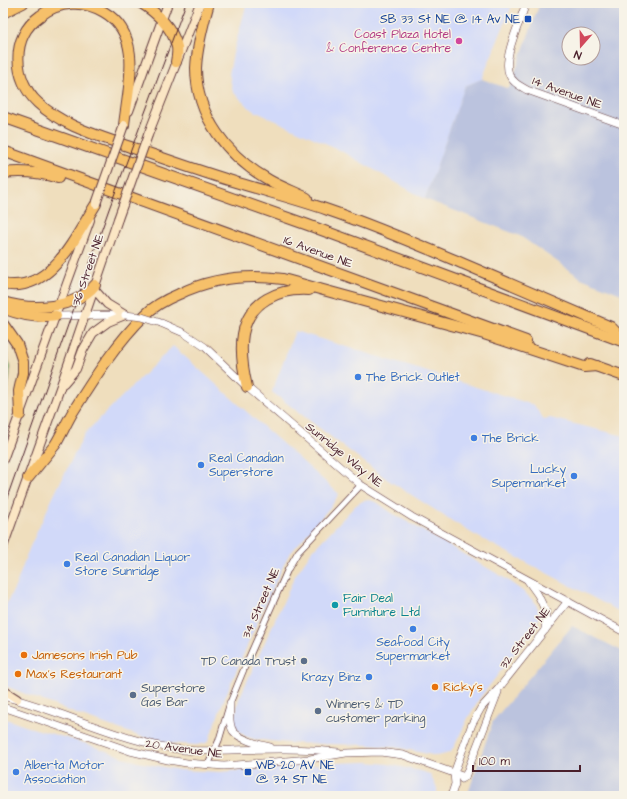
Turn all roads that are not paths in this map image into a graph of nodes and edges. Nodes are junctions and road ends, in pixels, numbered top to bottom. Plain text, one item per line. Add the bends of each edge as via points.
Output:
1 (23, 3) edge
2 (141, 3) edge
3 (168, 3) edge
4 (200, 3) edge
5 (209, 3) edge
6 (526, 3) edge
7 (3, 13) edge
8 (162, 20) junction
9 (176, 62) junction
10 (3, 117) edge
11 (124, 125) junction
12 (624, 125) edge
13 (3, 151) edge
14 (3, 173) edge
15 (120, 194) junction
16 (96, 204) junction
17 (328, 210) junction
18 (3, 284) edge
19 (95, 287) junction
20 (331, 292) junction
21 (3, 302) edge
22 (60, 304) junction
23 (3, 308) edge
24 (85, 315) junction
25 (56, 316) junction
26 (125, 316) junction
27 (3, 324) edge
28 (624, 341) edge
29 (597, 366) junction
30 (624, 376) edge
31 (246, 387) junction
32 (60, 388) junction
33 (20, 415) junction
34 (3, 460) edge
35 (28, 478) junction
36 (361, 485) junction
37 (3, 547) edge
38 (526, 579) junction
39 (568, 601) junction
40 (545, 630) junction
41 (624, 632) edge
42 (499, 688) junction
43 (3, 690) edge
44 (3, 696) edge
45 (17, 700) junction
46 (230, 703) junction
47 (3, 707) edge
48 (278, 749) junction
49 (214, 750) junction
50 (346, 753) junction
51 (208, 765) junction
52 (454, 773) junction
53 (465, 777) junction
54 (455, 784) junction
55 (451, 796) edge

1 - 7 highway
2 - 8 highway
3 - 8 main road, 36 Street NE
4 - 9 main road, 36 Street NE
5 - 17 highway via 203,22 196,69 199,96 209,121 225,145 256,172
6 - 12 street, 14 Avenue NE via 508,56 508,74 514,82 527,90
8 - 9 highway via 177,46
8 - 11 main road, 36 Street NE
9 - 19 main road, 36 Street NE, bridge
10 - 28 highway, 16 Avenue NE
11 - 16 main road, 36 Street NE, bridge
11 - 17 highway via 131,69 126,35 117,22 101,10 84,4 65,4 49,10 32,22 22,39 19,70 26,89 39,104 56,117 78,128 180,164
13 - 15 highway, 16 Avenue NE
14 - 15 highway via 44,174 102,192
15 - 29 highway, 16 Avenue NE
16 - 18 highway via 68,249 50,271 28,283
16 - 22 main road, 36 Street NE
17 - 28 highway via 396,235 611,327
19 - 22 highway via 79,297
19 - 24 main road, 36 Street NE
19 - 26 main road via 107,304
20 - 29 highway via 484,334 584,366
20 - 31 highway via 285,291 268,298 254,310 245,326 242,342
20 - 35 highway via 282,279 241,277 197,286 161,303 146,314 116,351 74,410 55,444
21 - 22 highway via 21,307
22 - 25 main road, 36 Street NE
23 - 25 highway via 29,315
24 - 25 street, Sunridge Way NE
24 - 26 street, Sunridge Way NE
24 - 32 main road, 36 Street NE
25 - 33 main road, 36 Street NE
26 - 31 street, Sunridge Way NE, bridge via 142,317 184,333 205,347
26 - 32 main road via 108,322 93,333 76,369
27 - 33 highway via 17,344 23,362 19,391
29 - 30 highway, 16 Avenue NE
31 - 36 street, Sunridge Way NE
32 - 35 main road, 36 Street NE
33 - 34 main road, 36 Street NE
35 - 37 main road, 36 Street NE
36 - 38 street, Sunridge Way NE via 412,517
36 - 46 street, 34 Street NE via 298,552 288,569
38 - 39 street, Sunridge Way NE
38 - 40 street via 546,612
39 - 40 street, 32 Street NE
39 - 41 street, Sunridge Way NE
40 - 42 street, 32 Street NE
42 - 52 street, 32 Street NE via 481,708
42 - 53 street, 32 Street NE
43 - 45 main road
44 - 45 street, 20 Avenue NE
45 - 49 street, 20 Avenue NE via 152,744 184,750
46 - 48 street via 230,722 233,731 254,743
46 - 49 street, 34 Street NE
47 - 51 street, 20 Avenue NE via 130,751 168,760
48 - 49 street, 20 Avenue NE
48 - 50 street, 20 Avenue NE via 313,749
49 - 51 street, 34 Street NE
50 - 51 street, 20 Avenue NE via 310,760
50 - 52 street, 20 Avenue NE via 380,752 403,755
52 - 53 street, 20 Avenue NE
52 - 54 street, 32 Street NE
53 - 54 street
54 - 55 street, 32 Street NE

